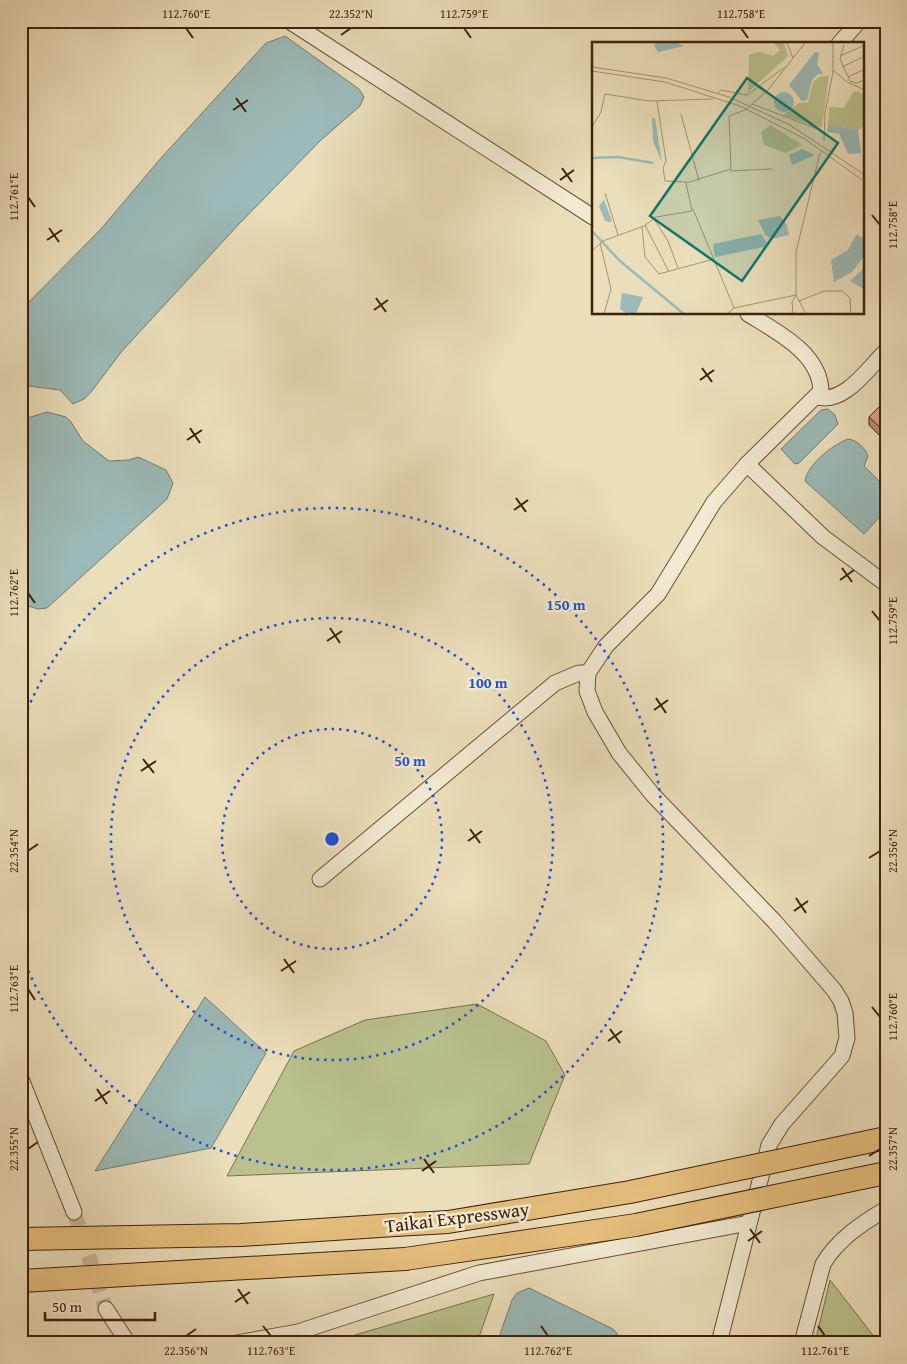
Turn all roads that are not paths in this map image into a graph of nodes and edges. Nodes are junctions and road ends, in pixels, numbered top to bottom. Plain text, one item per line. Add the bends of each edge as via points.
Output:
1 (289, 21) edge
2 (859, 21) edge
3 (841, 42) edge
4 (592, 216) edge
5 (750, 315) edge
6 (886, 351) edge
7 (818, 397) junction
8 (747, 464) junction
9 (886, 584) edge
10 (588, 673) junction
11 (320, 879) dead end
12 (21, 1079) edge
13 (886, 1138) edge
14 (886, 1173) edge
15 (886, 1209) edge
16 (74, 1212) tunnel mouth
17 (749, 1223) junction
18 (21, 1239) edge
19 (21, 1281) edge
20 (106, 1309) tunnel mouth
21 (128, 1343) edge
22 (236, 1343) edge
23 (719, 1343) edge
24 (802, 1343) edge

1 - 4 street
2 - 3 street
5 - 7 street via 777,332 812,362 821,379
6 - 7 street via 843,394 831,399
7 - 8 street
8 - 9 street via 823,537
8 - 10 street via 714,502 658,594 606,646
10 - 11 street via 555,683
10 - 17 street via 587,691 595,712 619,753 653,795 775,922 828,984 845,1013 847,1038 842,1056 772,1140
12 - 16 street
13 - 18 highway, Taikai Expressway, bridge via 621,1193 448,1222 240,1235
14 - 19 highway, Taikai Expressway, bridge via 636,1225 405,1259
15 - 24 street via 856,1228 827,1257
17 - 22 street via 480,1273 298,1332
17 - 23 street
20 - 21 street

